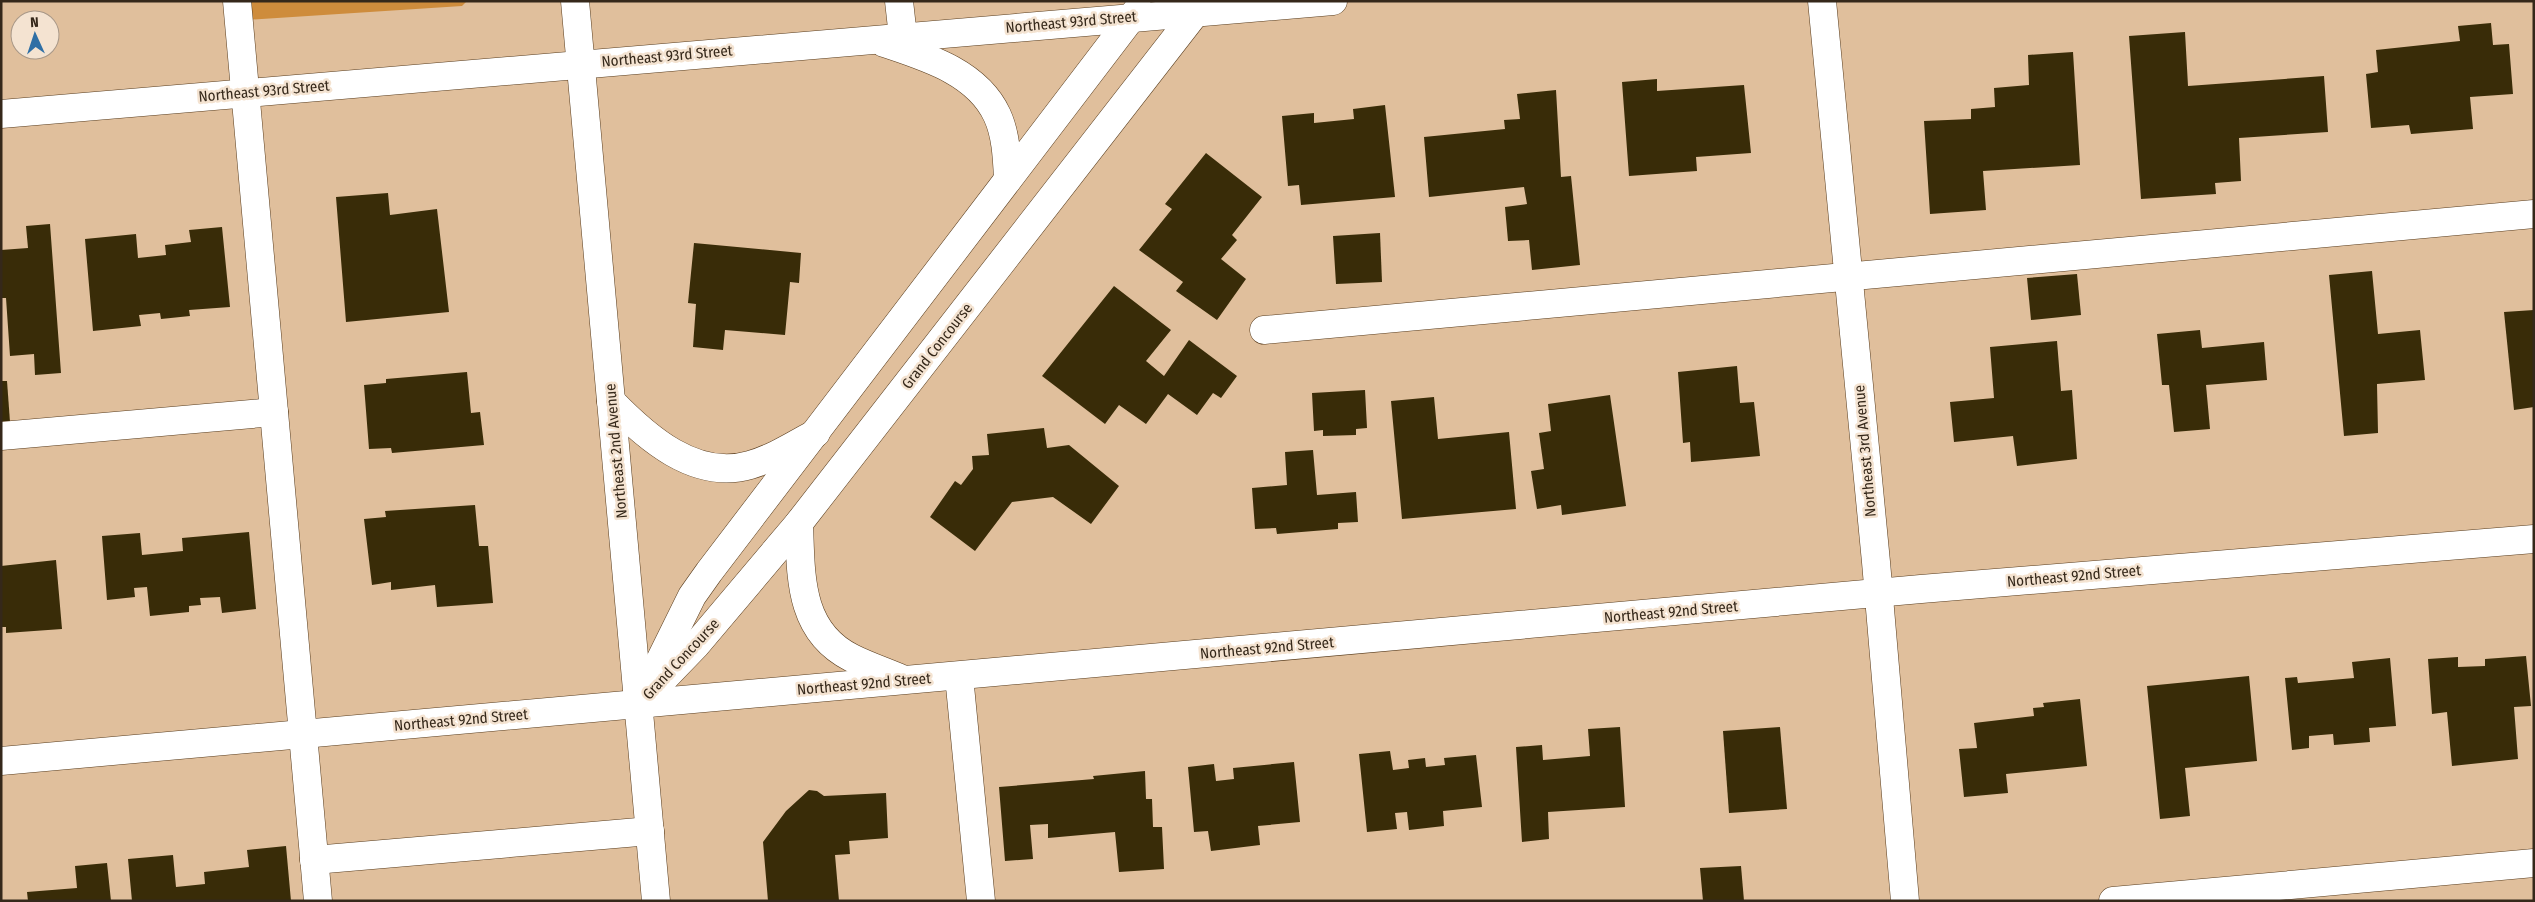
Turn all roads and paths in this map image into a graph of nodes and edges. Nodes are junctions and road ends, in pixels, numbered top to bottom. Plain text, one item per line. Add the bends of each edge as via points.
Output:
1 (237, 1) edge
2 (575, 1) edge
3 (899, 1) edge
4 (1333, 1) edge
5 (1822, 1) edge
6 (1200, 7) edge
7 (1138, 9) edge
8 (903, 37) junction
9 (874, 39) junction
10 (581, 63) junction
11 (245, 92) junction
12 (1, 114) edge
13 (1008, 179) junction
14 (2534, 214) edge
15 (1848, 276) junction
16 (1264, 330) dead end
17 (611, 401) junction
18 (274, 412) junction
19 (816, 433) junction
20 (1, 436) edge
21 (799, 523) junction
22 (2534, 539) edge
23 (1878, 593) junction
24 (959, 676) junction
25 (906, 680) junction
26 (638, 705) junction
27 (303, 734) junction
28 (1, 761) edge
29 (650, 831) junction
30 (314, 860) junction
31 (2534, 863) edge
32 (318, 901) edge
33 (656, 901) edge
34 (981, 901) edge
35 (1905, 901) edge
36 (2113, 901) edge

1 - 11 street
2 - 10 street, Northeast 2nd Avenue
3 - 8 street
4 - 6 street, Northeast 93rd Street
5 - 15 street, Northeast 3rd Avenue
6 - 7 street, Northeast 93rd Street
6 - 21 street, Grand Concourse
7 - 8 street, Northeast 93rd Street
7 - 13 street, Grand Concourse
8 - 9 street, Northeast 93rd Street
9 - 10 street, Northeast 93rd Street
9 - 13 street via 940,62 980,90 997,115 1006,147
10 - 11 street, Northeast 93rd Street
10 - 17 street, Northeast 2nd Avenue
11 - 12 street, Northeast 93rd Street
11 - 18 street
13 - 19 street, Grand Concourse
14 - 15 street
15 - 16 street
15 - 23 street, Northeast 3rd Avenue
17 - 19 street via 635,425 679,457 707,465 748,465 774,456
17 - 26 street, Northeast 2nd Avenue
18 - 20 street
18 - 27 street
19 - 26 street, Grand Concourse via 692,596
21 - 25 street via 801,581 809,613 826,639 851,658
21 - 26 street, Grand Concourse via 696,645
22 - 23 street, Northeast 92nd Street
23 - 24 street, Northeast 92nd Street
23 - 35 street, Northeast 3rd Avenue
24 - 25 street, Northeast 92nd Street
24 - 34 street
25 - 26 street, Northeast 92nd Street
26 - 27 street, Northeast 92nd Street
26 - 29 street, Northeast 2nd Avenue
27 - 28 street, Northeast 92nd Street
27 - 30 street
29 - 30 street
29 - 33 street, Northeast 2nd Avenue
30 - 32 street
31 - 36 street

